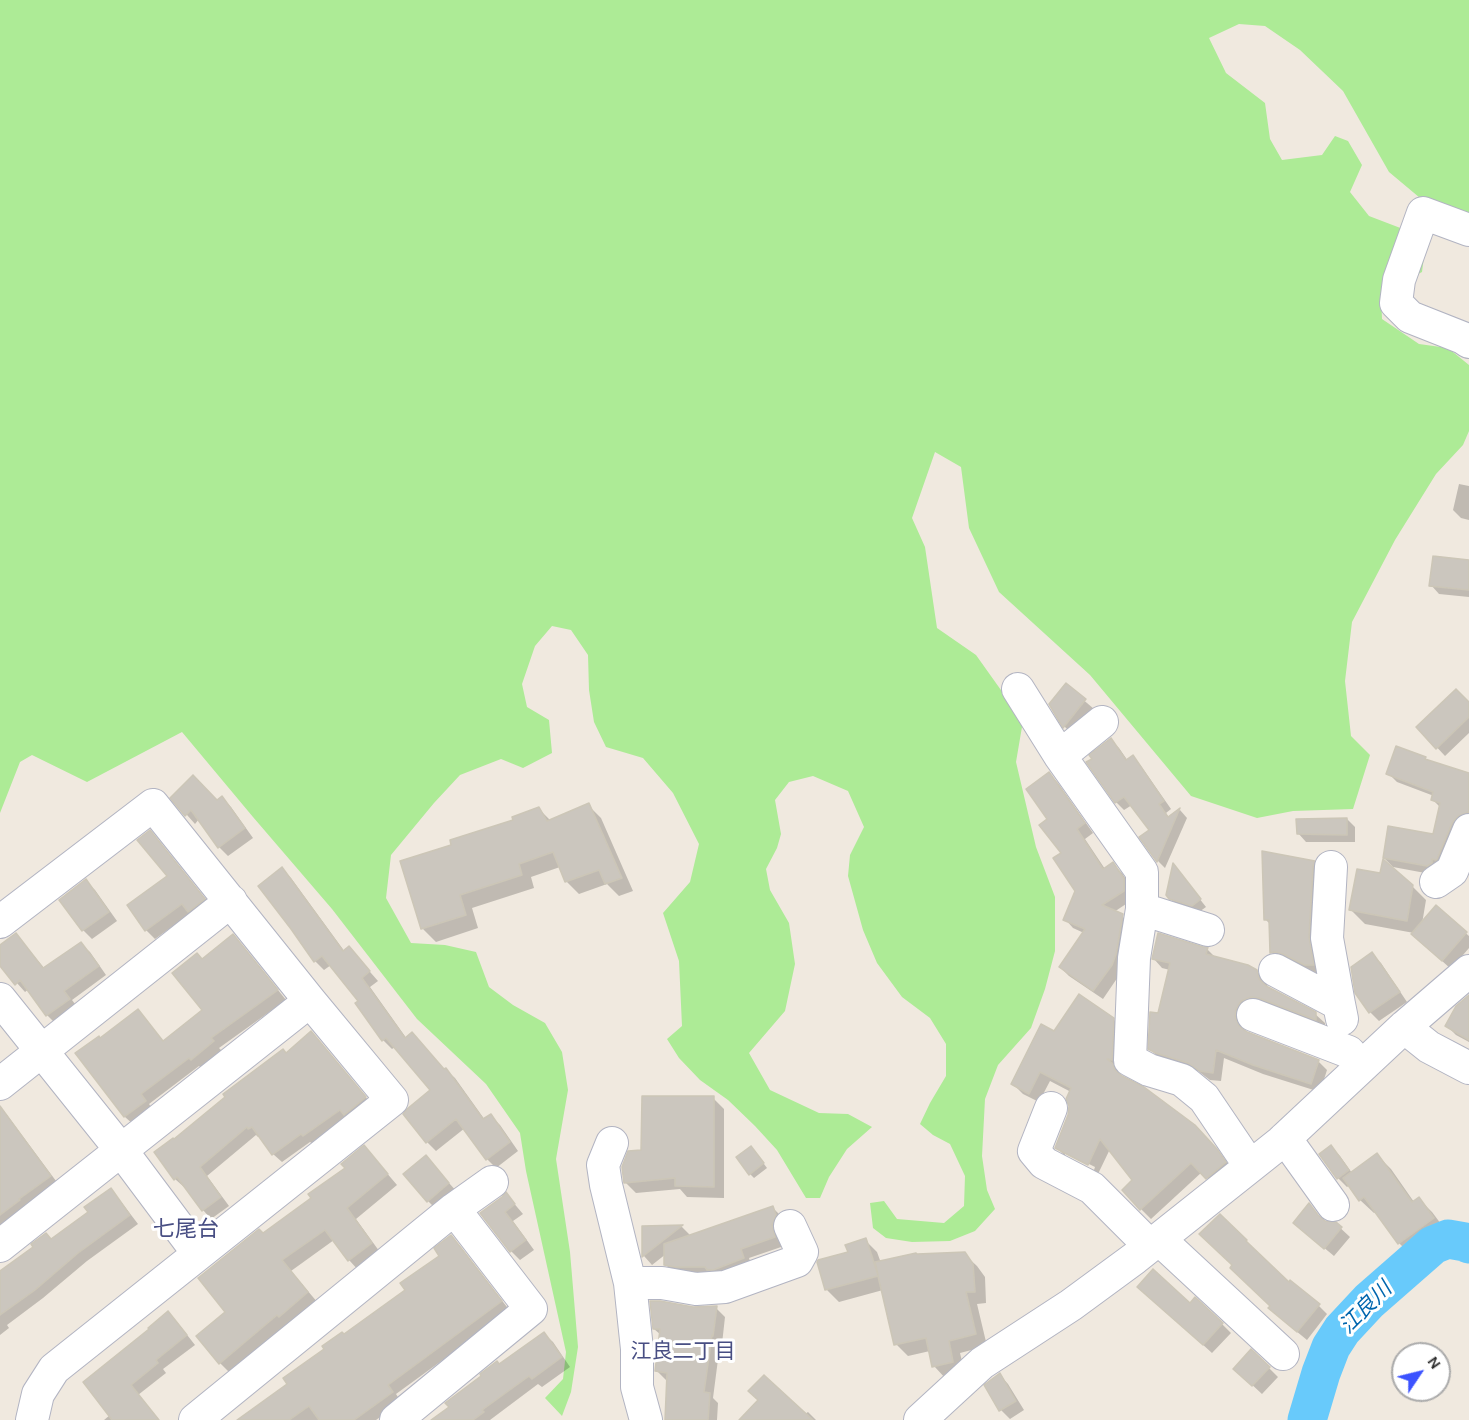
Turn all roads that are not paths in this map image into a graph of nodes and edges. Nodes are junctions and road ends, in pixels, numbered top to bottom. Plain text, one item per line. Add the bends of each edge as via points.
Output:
1 (1469, 230) edge
2 (1469, 342) edge
3 (1018, 689) dead end
4 (1102, 722) dead end
5 (1060, 756) junction
6 (1469, 830) edge
7 (1331, 867) dead end
8 (1436, 882) dead end
9 (231, 901) junction
10 (1142, 909) junction
11 (0, 922) edge
12 (1208, 930) dead end
13 (1275, 970) dead end
14 (1469, 971) edge
15 (0, 999) edge
16 (310, 1001) junction
17 (1339, 1004) junction
18 (1253, 1016) dead end
19 (1404, 1027) junction
20 (42, 1051) junction
21 (1355, 1059) junction
22 (1469, 1068) edge
23 (0, 1084) edge
24 (1051, 1108) dead end
25 (1285, 1138) junction
26 (612, 1143) dead end
27 (121, 1150) junction
28 (1250, 1166) junction
29 (492, 1182) dead end
30 (1333, 1205) dead end
31 (454, 1209) junction
32 (790, 1226) dead end
33 (1155, 1242) junction
34 (0, 1246) edge
35 (198, 1254) junction
36 (630, 1283) junction
37 (1283, 1354) dead end
38 (32, 1420) edge
39 (195, 1420) edge
40 (396, 1420) edge
41 (646, 1420) edge
42 (920, 1420) edge

1 - 2 street via 1423,213 1399,280 1395,303 1410,317
3 - 5 street
4 - 5 street
5 - 10 street via 1142,873
6 - 8 street via 1452,871
7 - 17 street via 1327,938
9 - 11 street via 153,805
9 - 16 street
9 - 20 street
10 - 12 street
10 - 28 street via 1134,958 1131,1060 1182,1080 1204,1098
13 - 17 street
14 - 19 street
15 - 20 street
16 - 27 street
16 - 35 street via 392,1100
17 - 21 street
18 - 21 street
19 - 21 street
19 - 22 street via 1429,1047
20 - 23 street
20 - 27 street
21 - 25 street
24 - 33 street via 1034,1151 1044,1163 1092,1188
25 - 28 street
25 - 30 street
26 - 36 street via 603,1165
27 - 34 street
27 - 35 street
28 - 33 street
29 - 31 street
31 - 39 street
31 - 40 street via 531,1309
32 - 36 street via 802,1252 797,1261 725,1287
33 - 37 street
33 - 42 street via 1071,1305 982,1363
35 - 38 street via 54,1369 38,1394
36 - 41 street via 637,1387

